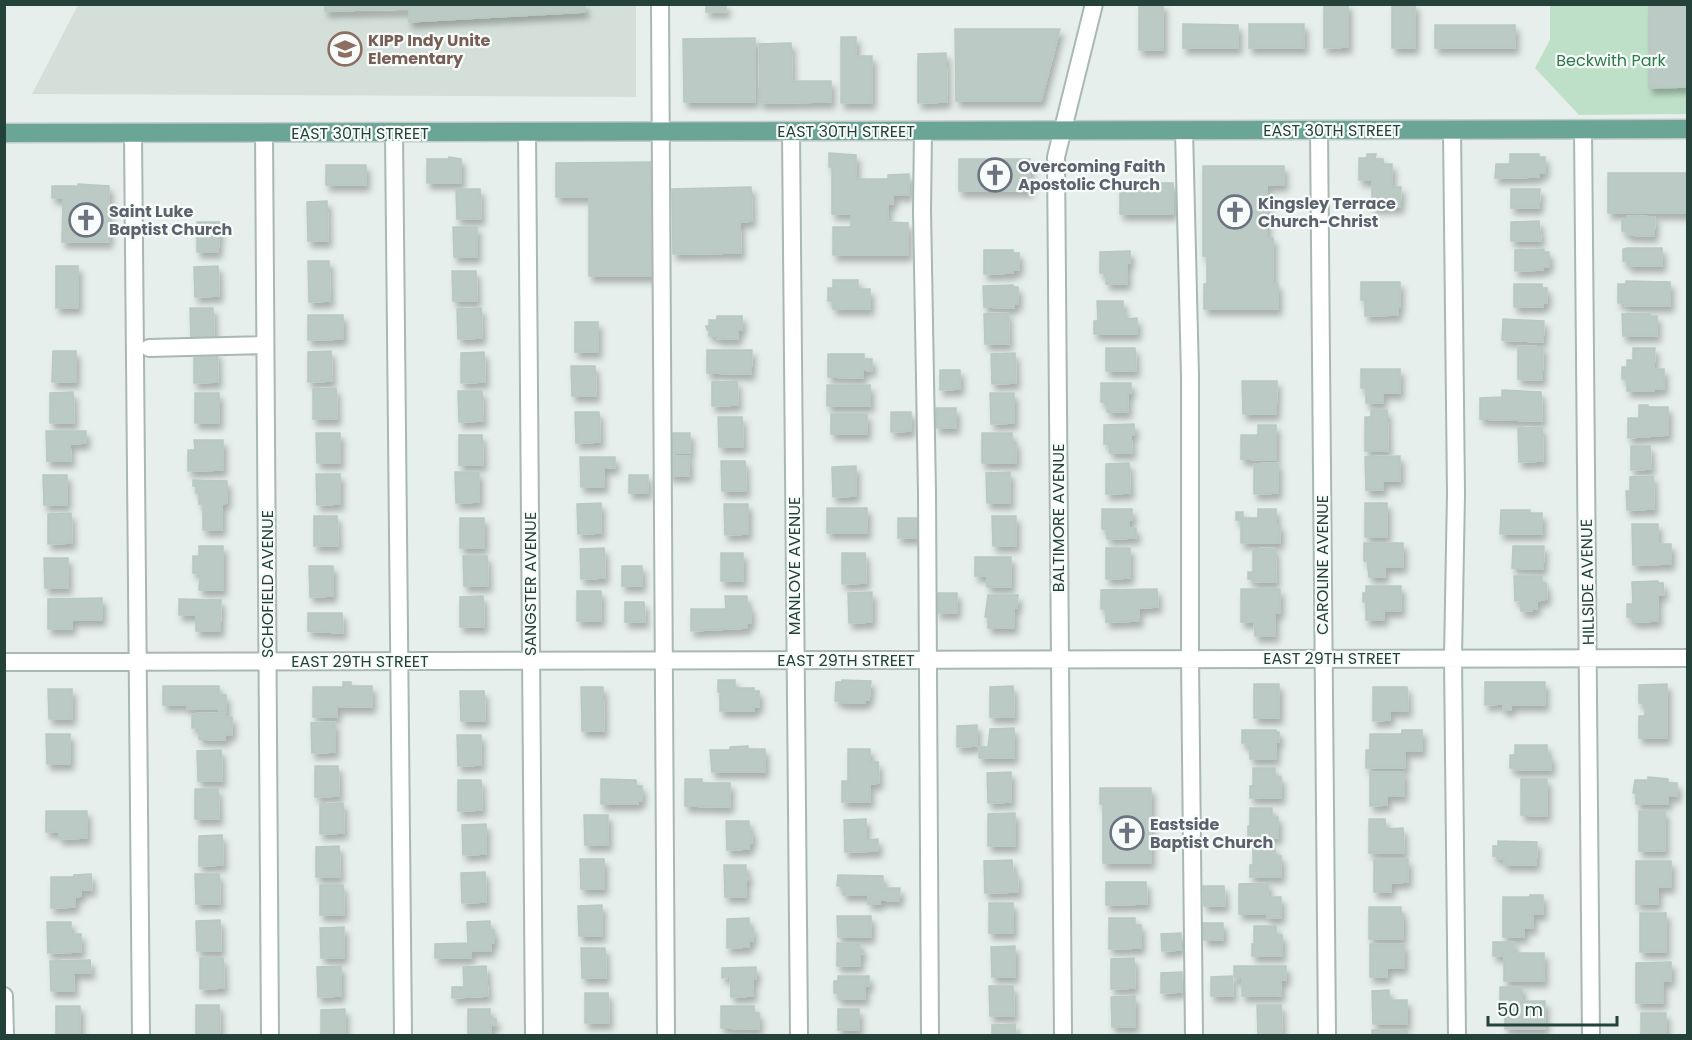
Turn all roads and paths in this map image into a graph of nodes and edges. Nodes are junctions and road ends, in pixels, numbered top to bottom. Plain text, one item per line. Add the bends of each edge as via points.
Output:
1 (660, 4) edge
2 (1094, 4) edge
3 (1583, 129) junction
4 (1688, 129) edge
5 (1063, 130) junction
6 (1184, 130) junction
7 (1319, 130) junction
8 (1452, 130) junction
9 (923, 131) junction
10 (394, 132) junction
11 (527, 132) junction
12 (661, 132) junction
13 (791, 132) junction
14 (4, 133) edge
15 (133, 133) junction
16 (264, 133) junction
17 (265, 345) junction
18 (149, 348) dead end
19 (1323, 658) junction
20 (1453, 658) junction
21 (1587, 658) junction
22 (1688, 658) edge
23 (795, 659) junction
24 (929, 659) junction
25 (1059, 659) junction
26 (1190, 659) junction
27 (663, 660) junction
28 (267, 661) junction
29 (399, 661) junction
30 (531, 661) junction
31 (4, 662) edge
32 (136, 662) junction
33 (4, 996) edge
34 (5, 1035) edge
35 (141, 1035) edge
36 (270, 1035) edge
37 (403, 1035) edge
38 (534, 1035) edge
39 (666, 1035) edge
40 (799, 1035) edge
41 (930, 1035) edge
42 (1063, 1035) edge
43 (1194, 1035) edge
44 (1327, 1035) edge
45 (1457, 1035) edge
46 (1591, 1035) edge

1 - 12 street
2 - 5 street, BALTIMORE AVENUE
3 - 4 main road, EAST 30TH STREET
3 - 8 main road, EAST 30TH STREET
3 - 21 street, HILLSIDE AVENUE
5 - 6 main road, EAST 30TH STREET
5 - 9 main road, EAST 30TH STREET
5 - 25 street, BALTIMORE AVENUE via 1056,158
6 - 7 main road, EAST 30TH STREET
6 - 26 street via 1190,376
7 - 8 main road, EAST 30TH STREET
7 - 19 street, CAROLINE AVENUE
8 - 20 street via 1456,482
9 - 13 main road, EAST 30TH STREET
9 - 24 street
10 - 11 main road, EAST 30TH STREET
10 - 16 main road, EAST 30TH STREET
10 - 29 street
11 - 12 main road, EAST 30TH STREET
11 - 30 street, SANGSTER AVENUE
12 - 13 main road, EAST 30TH STREET
12 - 27 street
13 - 23 street, MANLOVE AVENUE
14 - 15 main road, EAST 30TH STREET
15 - 16 main road, EAST 30TH STREET
15 - 32 street
16 - 17 street, SCHOFIELD AVENUE
17 - 18 street
17 - 28 street, SCHOFIELD AVENUE
19 - 20 street, EAST 29TH STREET
19 - 26 street, EAST 29TH STREET
19 - 44 street, CAROLINE AVENUE
20 - 21 street, EAST 29TH STREET
20 - 45 street
21 - 22 street, EAST 29TH STREET
21 - 46 street, HILLSIDE AVENUE
23 - 24 street, EAST 29TH STREET
23 - 27 street, EAST 29TH STREET
23 - 40 street, MANLOVE AVENUE
24 - 25 street, EAST 29TH STREET
24 - 41 street
25 - 26 street, EAST 29TH STREET
25 - 42 street, BALTIMORE AVENUE
26 - 43 street
27 - 30 street, EAST 29TH STREET
27 - 39 street
28 - 29 street, EAST 29TH STREET
28 - 32 street, EAST 29TH STREET
28 - 36 street, SCHOFIELD AVENUE
29 - 30 street, EAST 29TH STREET
29 - 37 street
30 - 38 street, SANGSTER AVENUE
31 - 32 street, EAST 29TH STREET
32 - 35 street
33 - 34 street

